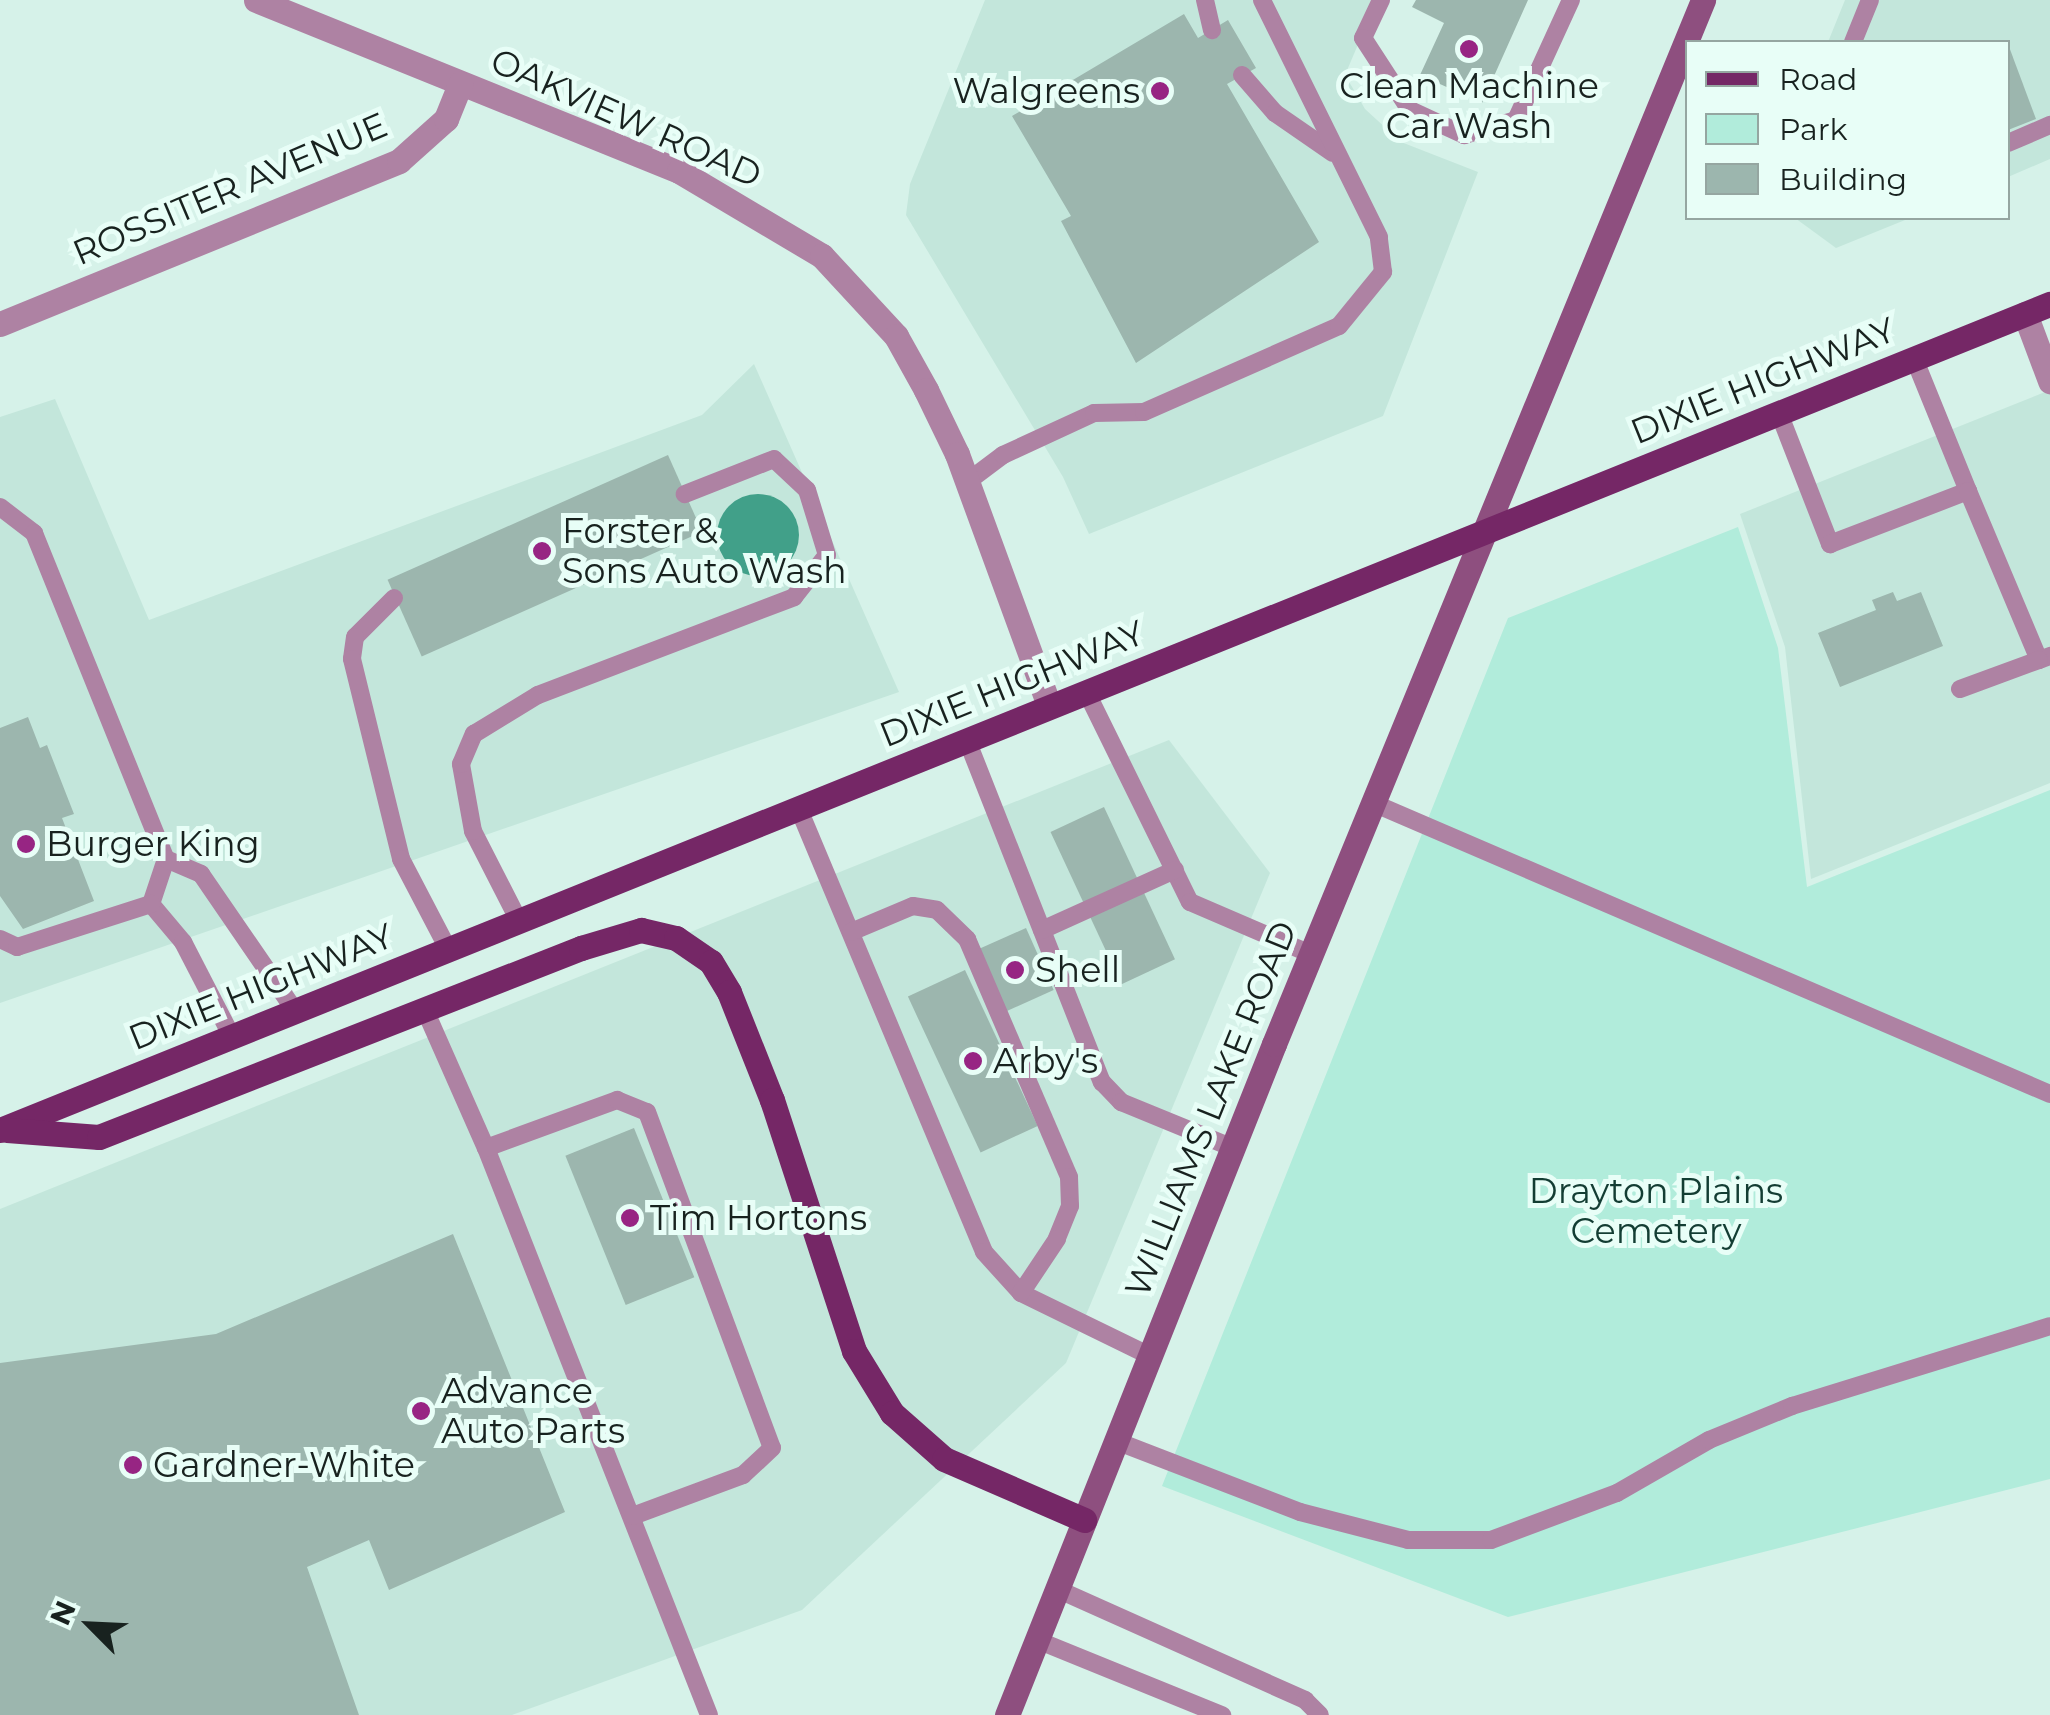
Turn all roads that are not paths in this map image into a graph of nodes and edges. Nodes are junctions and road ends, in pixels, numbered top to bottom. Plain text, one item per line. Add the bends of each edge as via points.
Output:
1 (256, 0) edge
2 (1205, 0) edge
3 (1262, 0) edge
4 (1381, 0) edge
5 (1571, 0) edge
6 (1704, 0) edge
7 (1870, 0) edge
8 (1212, 30) dead end
9 (1688, 40) edge
10 (1854, 40) edge
11 (1685, 47) edge
12 (1242, 75) dead end
13 (460, 84) junction
14 (2050, 126) edge
15 (2010, 142) edge
16 (1334, 153) junction
17 (2050, 304) edge
18 (2025, 314) junction
19 (0, 324) edge
20 (1914, 358) junction
21 (2050, 381) edge
22 (1779, 413) junction
23 (967, 482) junction
24 (1968, 491) junction
25 (685, 494) dead end
26 (0, 508) edge
27 (1487, 532) junction
28 (394, 598) dead end
29 (2044, 658) edge
30 (1960, 690) dead end
31 (1086, 691) junction
32 (1049, 706) junction
33 (966, 740) junction
34 (1374, 802) junction
35 (798, 808) junction
36 (166, 858) junction
37 (1175, 870) junction
38 (152, 904) junction
39 (519, 921) junction
40 (1042, 930) junction
41 (850, 932) junction
42 (0, 939) edge
43 (448, 949) junction
44 (1311, 954) junction
45 (426, 1010) junction
46 (295, 1012) junction
47 (232, 1038) junction
48 (2050, 1094) edge
49 (1, 1130) edge
50 (486, 1148) junction
51 (1233, 1148) junction
52 (1021, 1293) junction
53 (2050, 1326) edge
54 (1150, 1356) junction
55 (1116, 1441) junction
56 (633, 1516) junction
57 (1084, 1520) junction
58 (1057, 1590) junction
59 (1037, 1640) junction
60 (709, 1715) edge
61 (1007, 1715) edge
62 (1222, 1715) edge
63 (1320, 1715) edge

1 - 13 street, OAKVIEW ROAD
2 - 8 lane
3 - 16 lane
4 - 5 lane via 1363,38 1410,110 1464,135 1516,120
6 - 9 main road, WILLIAMS LAKE ROAD
7 - 10 lane
11 - 27 main road, WILLIAMS LAKE ROAD
12 - 16 lane via 1275,113
13 - 19 street, ROSSITER AVENUE via 446,119 400,161
13 - 23 street, OAKVIEW ROAD via 678,171 822,256 896,336
14 - 15 lane
16 - 23 lane via 1380,237 1382,272 1339,326 1144,412 1094,413 1002,455
17 - 18 main road, DIXIE HIGHWAY
18 - 20 main road, DIXIE HIGHWAY
18 - 21 street
20 - 22 main road, DIXIE HIGHWAY
20 - 24 lane
22 - 24 lane via 1830,544
22 - 27 main road, DIXIE HIGHWAY
23 - 32 street, OAKVIEW ROAD
24 - 29 lane
25 - 39 lane via 774,459 808,490 827,555 794,597 538,694 474,734 461,764 473,832
26 - 36 lane via 34,533
27 - 31 main road, DIXIE HIGHWAY
27 - 34 main road, WILLIAMS LAKE ROAD
28 - 43 lane via 354,637 352,660 401,860
29 - 30 lane
31 - 32 main road, DIXIE HIGHWAY
31 - 37 lane
32 - 33 main road, DIXIE HIGHWAY
33 - 35 main road, DIXIE HIGHWAY
33 - 40 lane
34 - 44 main road, WILLIAMS LAKE ROAD
34 - 48 lane
35 - 39 main road, DIXIE HIGHWAY
35 - 41 lane
36 - 38 lane
36 - 46 lane via 201,874
37 - 40 lane
37 - 44 lane via 1190,902
38 - 42 lane via 17,948
38 - 47 lane via 183,942
39 - 43 main road, DIXIE HIGHWAY
40 - 51 lane via 1102,1082 1121,1102
41 - 52 lane via 984,1252
41 - 52 lane via 913,906 937,910 966,939 1069,1177 1070,1206 1057,1239
43 - 46 main road, DIXIE HIGHWAY
44 - 51 main road, WILLIAMS LAKE ROAD
45 - 49 main road via 98,1137
45 - 50 lane
45 - 57 main road via 642,930 676,938 712,962 772,1100 854,1351 892,1413 944,1458
46 - 47 main road, DIXIE HIGHWAY
47 - 49 main road, DIXIE HIGHWAY
50 - 56 lane
50 - 56 lane via 617,1100 647,1112 772,1448 743,1476
51 - 54 main road, WILLIAMS LAKE ROAD
52 - 54 lane
53 - 55 lane via 1792,1406 1709,1440 1617,1493 1491,1540 1408,1540 1336,1521
54 - 55 main road, WILLIAMS LAKE ROAD
55 - 57 main road, WILLIAMS LAKE ROAD
56 - 60 lane
57 - 58 main road, WILLIAMS LAKE ROAD
58 - 59 main road, WILLIAMS LAKE ROAD
58 - 63 lane via 1304,1700
59 - 61 main road, WILLIAMS LAKE ROAD
59 - 62 lane

